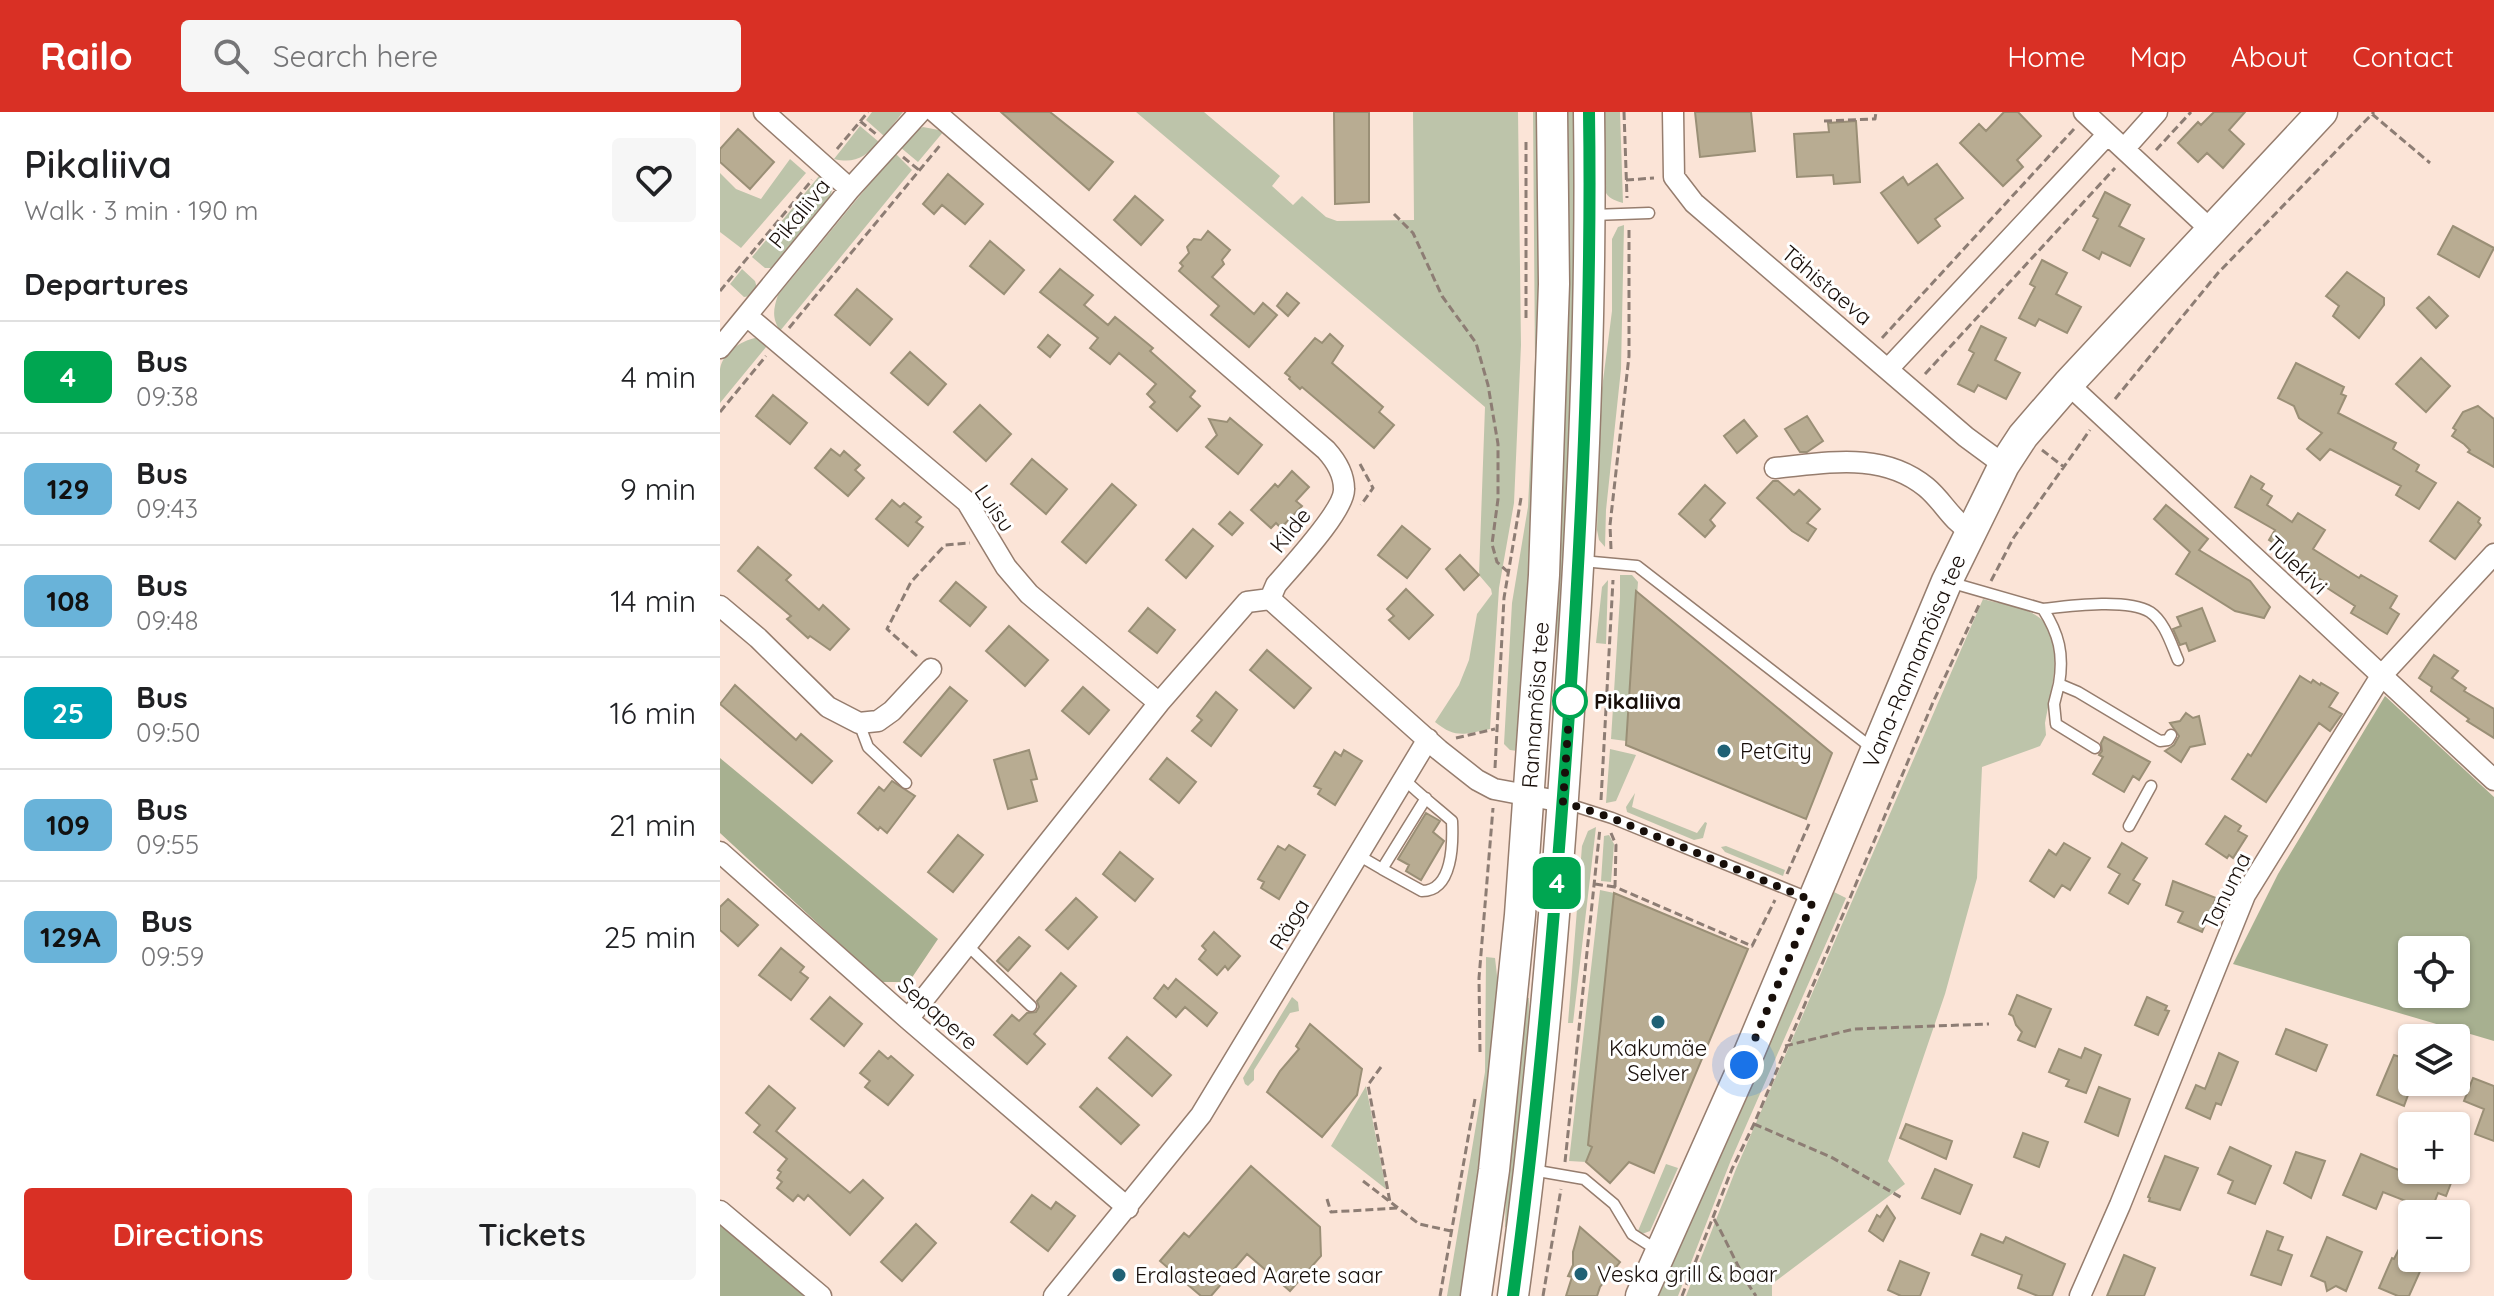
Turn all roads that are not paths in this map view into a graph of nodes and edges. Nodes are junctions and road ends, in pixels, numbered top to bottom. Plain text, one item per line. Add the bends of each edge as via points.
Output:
1 (764, 112) edge
2 (920, 112) edge
3 (935, 112) edge
4 (1552, 112) edge
5 (1589, 112) edge
6 (1673, 112) edge
7 (2157, 112) edge
8 (2322, 112) edge
9 (2086, 114) edge
10 (2107, 135) junction
11 (2124, 149) junction
12 (850, 189) junction
13 (1649, 213) dead end
14 (1591, 215) junction
15 (2211, 230) junction
16 (747, 316) junction
17 (720, 348) edge
18 (1888, 369) junction
19 (2068, 384) junction
20 (2004, 465) junction
21 (1775, 468) dead end
22 (1970, 531) junction
23 (2494, 554) edge
24 (1580, 560) junction
25 (1947, 581) junction
26 (1270, 599) junction
27 (720, 606) edge
28 (2043, 609) junction
29 (2178, 660) dead end
30 (931, 669) road end
31 (2381, 676) junction
32 (2059, 684) junction
33 (1159, 703) junction
34 (859, 723) junction
35 (2171, 735) dead end
36 (1438, 737) junction
37 (2095, 748) dead end
38 (1876, 751) junction
39 (1404, 779) junction
40 (2494, 780) edge
41 (906, 783) dead end
42 (2151, 786) dead end
43 (1529, 796) junction
44 (1426, 798) junction
45 (1563, 802) junction
46 (2129, 826) dead end
47 (720, 852) edge
48 (1358, 855) junction
49 (1382, 869) junction
50 (1813, 901) junction
51 (967, 945) junction
52 (1031, 1006) dead end
53 (908, 1019) junction
54 (1530, 1170) junction
55 (1128, 1208) junction
56 (720, 1211) edge
57 (1660, 1251) junction
58 (821, 1296) edge
59 (1054, 1296) edge
60 (1476, 1296) edge
61 (1513, 1296) edge
62 (1641, 1296) edge
63 (2080, 1296) edge

1 - 12 street
2 - 12 street, Pikaliiva
3 - 26 street, Kilde via 1339,465 1345,490 1339,508
4 - 43 main road, Rannamõisa tee via 1554,299
5 - 14 main road, Rannamõisa tee
6 - 18 street, Tähistaeva via 1674,177 1681,190
7 - 11 street
8 - 15 main road, Vana-Rannamõisa tee
9 - 10 street
10 - 11 street
10 - 18 street
11 - 15 street
12 - 16 street, Pikaliiva
13 - 14 lane
14 - 24 main road, Rannamõisa tee
15 - 19 main road, Vana-Rannamõisa tee
16 - 17 street, Pikaliiva
16 - 33 street, Luisu via 967,502 1029,594
18 - 20 street, Tähistaeva
19 - 20 main road, Vana-Rannamõisa tee
19 - 31 street, Tulekivi
20 - 22 main road, Vana-Rannamõisa tee
21 - 22 street via 1843,461 1891,467 1925,486
22 - 25 main road, Vana-Rannamõisa tee
23 - 31 street, Tanuma
24 - 38 lane via 1637,566
24 - 45 main road, Rannamõisa tee
25 - 28 lane
25 - 38 main road, Vana-Rannamõisa tee
26 - 33 street via 1247,602
26 - 36 street
27 - 34 street via 828,707
28 - 29 lane via 2139,607 2161,623
28 - 32 lane via 2059,639
30 - 34 street via 892,711 878,721
31 - 40 street, Tulekivi
31 - 63 street, Tanuma via 2245,895
32 - 35 lane via 2160,741
32 - 37 lane via 2057,727
33 - 51 street
34 - 41 lane via 868,747
36 - 39 street, Räga
36 - 43 street via 1477,780
38 - 50 main road, Vana-Rannamõisa tee
39 - 44 lane
39 - 48 street, Räga
42 - 46 lane
43 - 45 street
43 - 60 main road, Rannamõisa tee via 1494,1170
44 - 49 lane
44 - 49 lane via 1452,821 1442,880 1422,891
45 - 50 lane
45 - 54 main road, Rannamõisa tee
47 - 53 street, Sepapere
48 - 49 lane
48 - 55 street, Räga via 1201,1115
50 - 57 main road, Vana-Rannamõisa tee
51 - 52 lane
51 - 53 street
53 - 55 street, Sepapere
54 - 57 lane via 1584,1179 1614,1204 1632,1234
54 - 61 main road, Rannamõisa tee
55 - 59 street, Räga
56 - 58 street
57 - 62 main road, Vana-Rannamõisa tee

